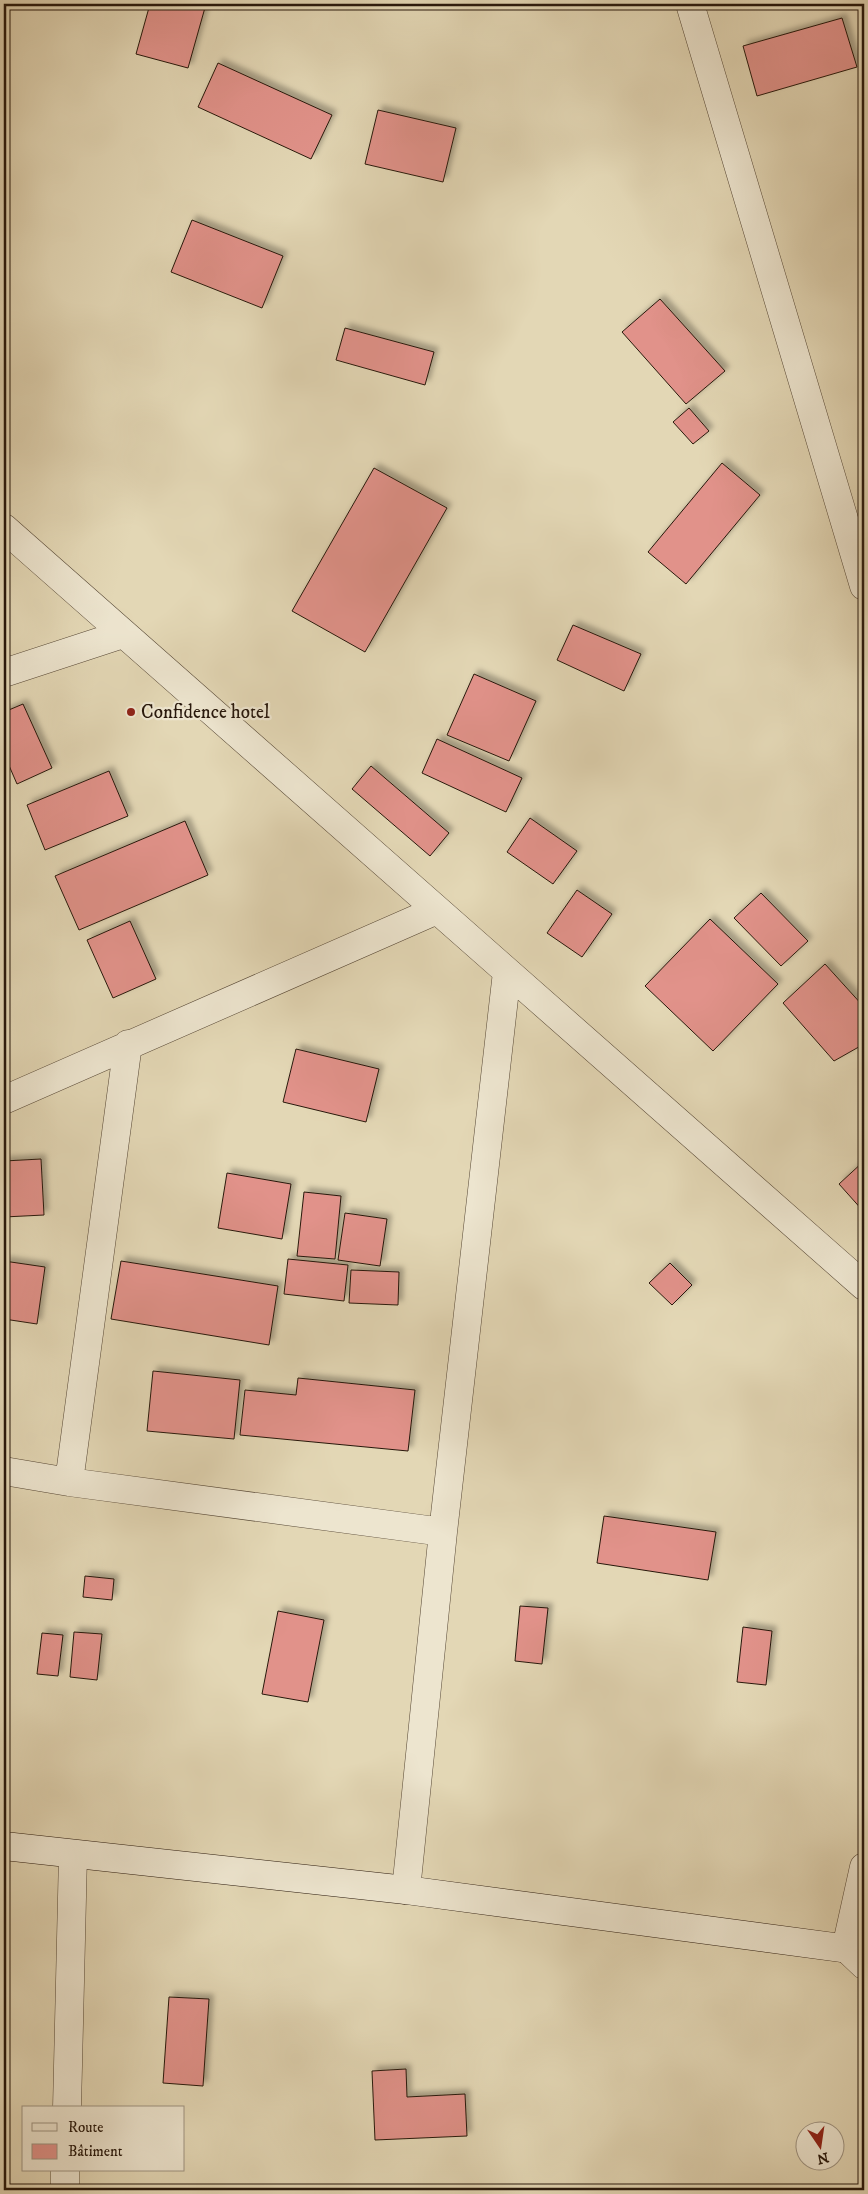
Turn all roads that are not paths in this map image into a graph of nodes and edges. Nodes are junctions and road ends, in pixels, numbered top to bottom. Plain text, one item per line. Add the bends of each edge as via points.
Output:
1 (690, 4) edge
2 (4, 528) edge
3 (864, 586) edge
4 (123, 634) junction
5 (4, 674) edge
6 (437, 910) junction
7 (507, 972) junction
8 (128, 1044) junction
9 (4, 1100) edge
10 (864, 1286) edge
11 (4, 1471) edge
12 (69, 1482) junction
13 (443, 1532) junction
14 (4, 1846) edge
15 (73, 1854) junction
16 (864, 1867) edge
17 (406, 1890) junction
18 (858, 1955) edge
19 (67, 2106) edge
20 (65, 2172) edge
21 (65, 2190) edge

1 - 3 street
2 - 4 street
4 - 5 street
4 - 6 street
6 - 7 street
6 - 8 street
7 - 10 street
7 - 13 street
8 - 9 street
8 - 12 street
11 - 12 street
12 - 13 street
13 - 17 street
14 - 15 street
15 - 17 street
15 - 19 street
16 - 18 street
17 - 18 street
20 - 21 street

